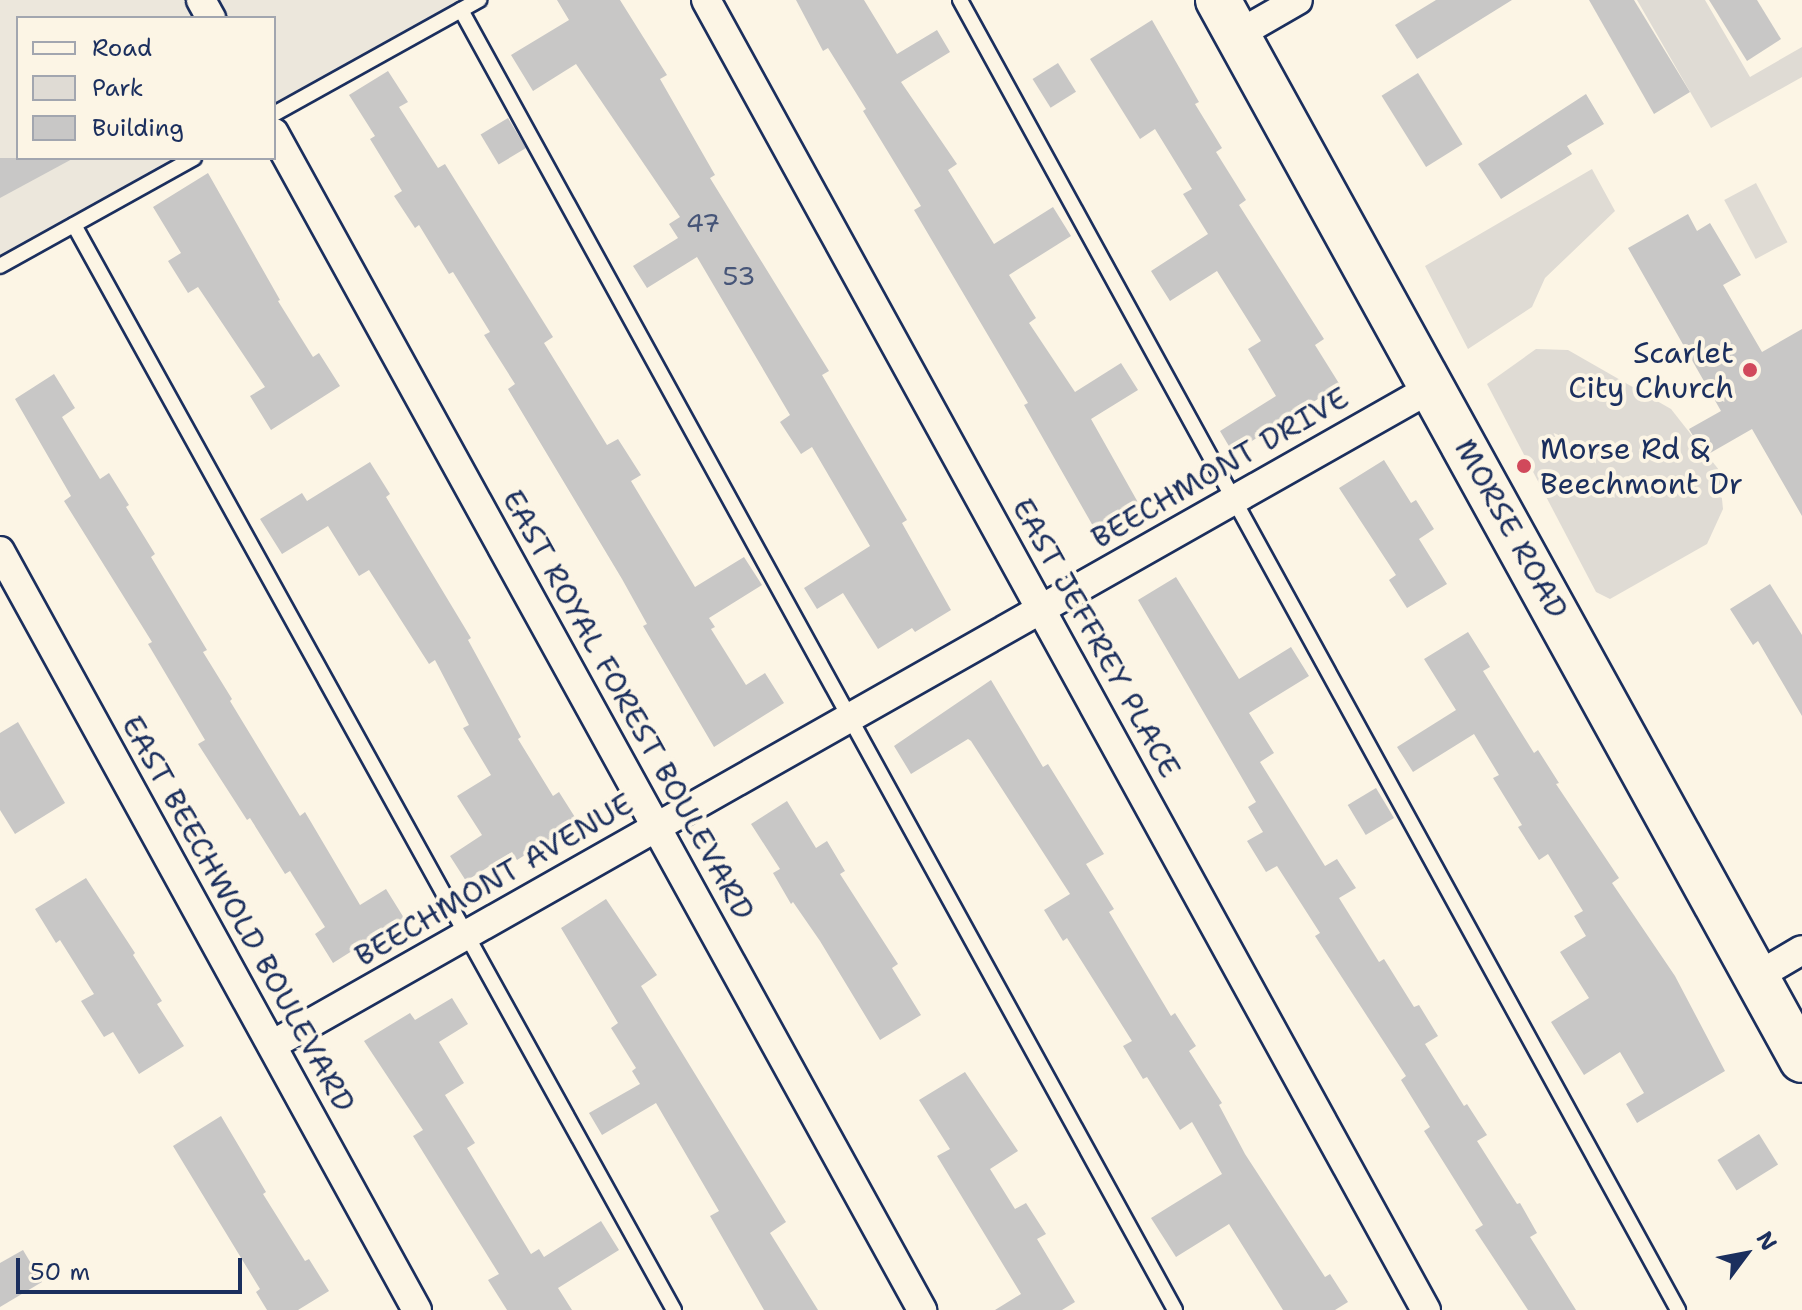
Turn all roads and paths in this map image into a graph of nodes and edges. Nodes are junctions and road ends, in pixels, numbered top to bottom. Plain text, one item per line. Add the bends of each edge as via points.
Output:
1 (479, 0) edge
2 (706, 0) edge
3 (960, 0) edge
4 (1298, 0) edge
5 (461, 10) junction
6 (1227, 18) edge
7 (276, 113) edge
8 (276, 137) edge
9 (190, 160) edge
10 (74, 225) junction
11 (0, 266) edge
12 (1433, 387) junction
13 (1234, 500) junction
14 (0, 551) edge
15 (1041, 609) junction
16 (849, 718) junction
17 (656, 827) junction
18 (466, 935) junction
19 (1802, 950) edge
20 (1756, 977) junction
21 (272, 1045) junction
22 (1802, 1060) edge
23 (417, 1310) edge
24 (674, 1310) edge
25 (922, 1310) edge
26 (1175, 1310) edge
27 (1426, 1310) edge
28 (1678, 1310) edge

1 - 5 lane
2 - 15 street, EAST JEFFREY PLACE
3 - 13 lane
4 - 6 street
5 - 7 lane
5 - 16 lane
6 - 12 main road, MORSE ROAD
8 - 17 street, EAST ROYAL FOREST BOULEVARD
9 - 10 lane
10 - 11 lane
10 - 18 lane
12 - 13 street, BEECHMONT DRIVE
12 - 20 main road, MORSE ROAD
13 - 15 street, BEECHMONT DRIVE
13 - 28 lane
14 - 21 street, EAST BEECHWOLD BOULEVARD
15 - 16 street, BEECHMONT AVENUE
15 - 27 street, EAST JEFFREY PLACE
16 - 17 street, BEECHMONT AVENUE
16 - 26 lane
17 - 18 street, BEECHMONT AVENUE
17 - 25 street, EAST ROYAL FOREST BOULEVARD
18 - 21 street, BEECHMONT AVENUE
18 - 24 lane
19 - 20 street
20 - 22 main road, MORSE ROAD
21 - 23 street, EAST BEECHWOLD BOULEVARD

